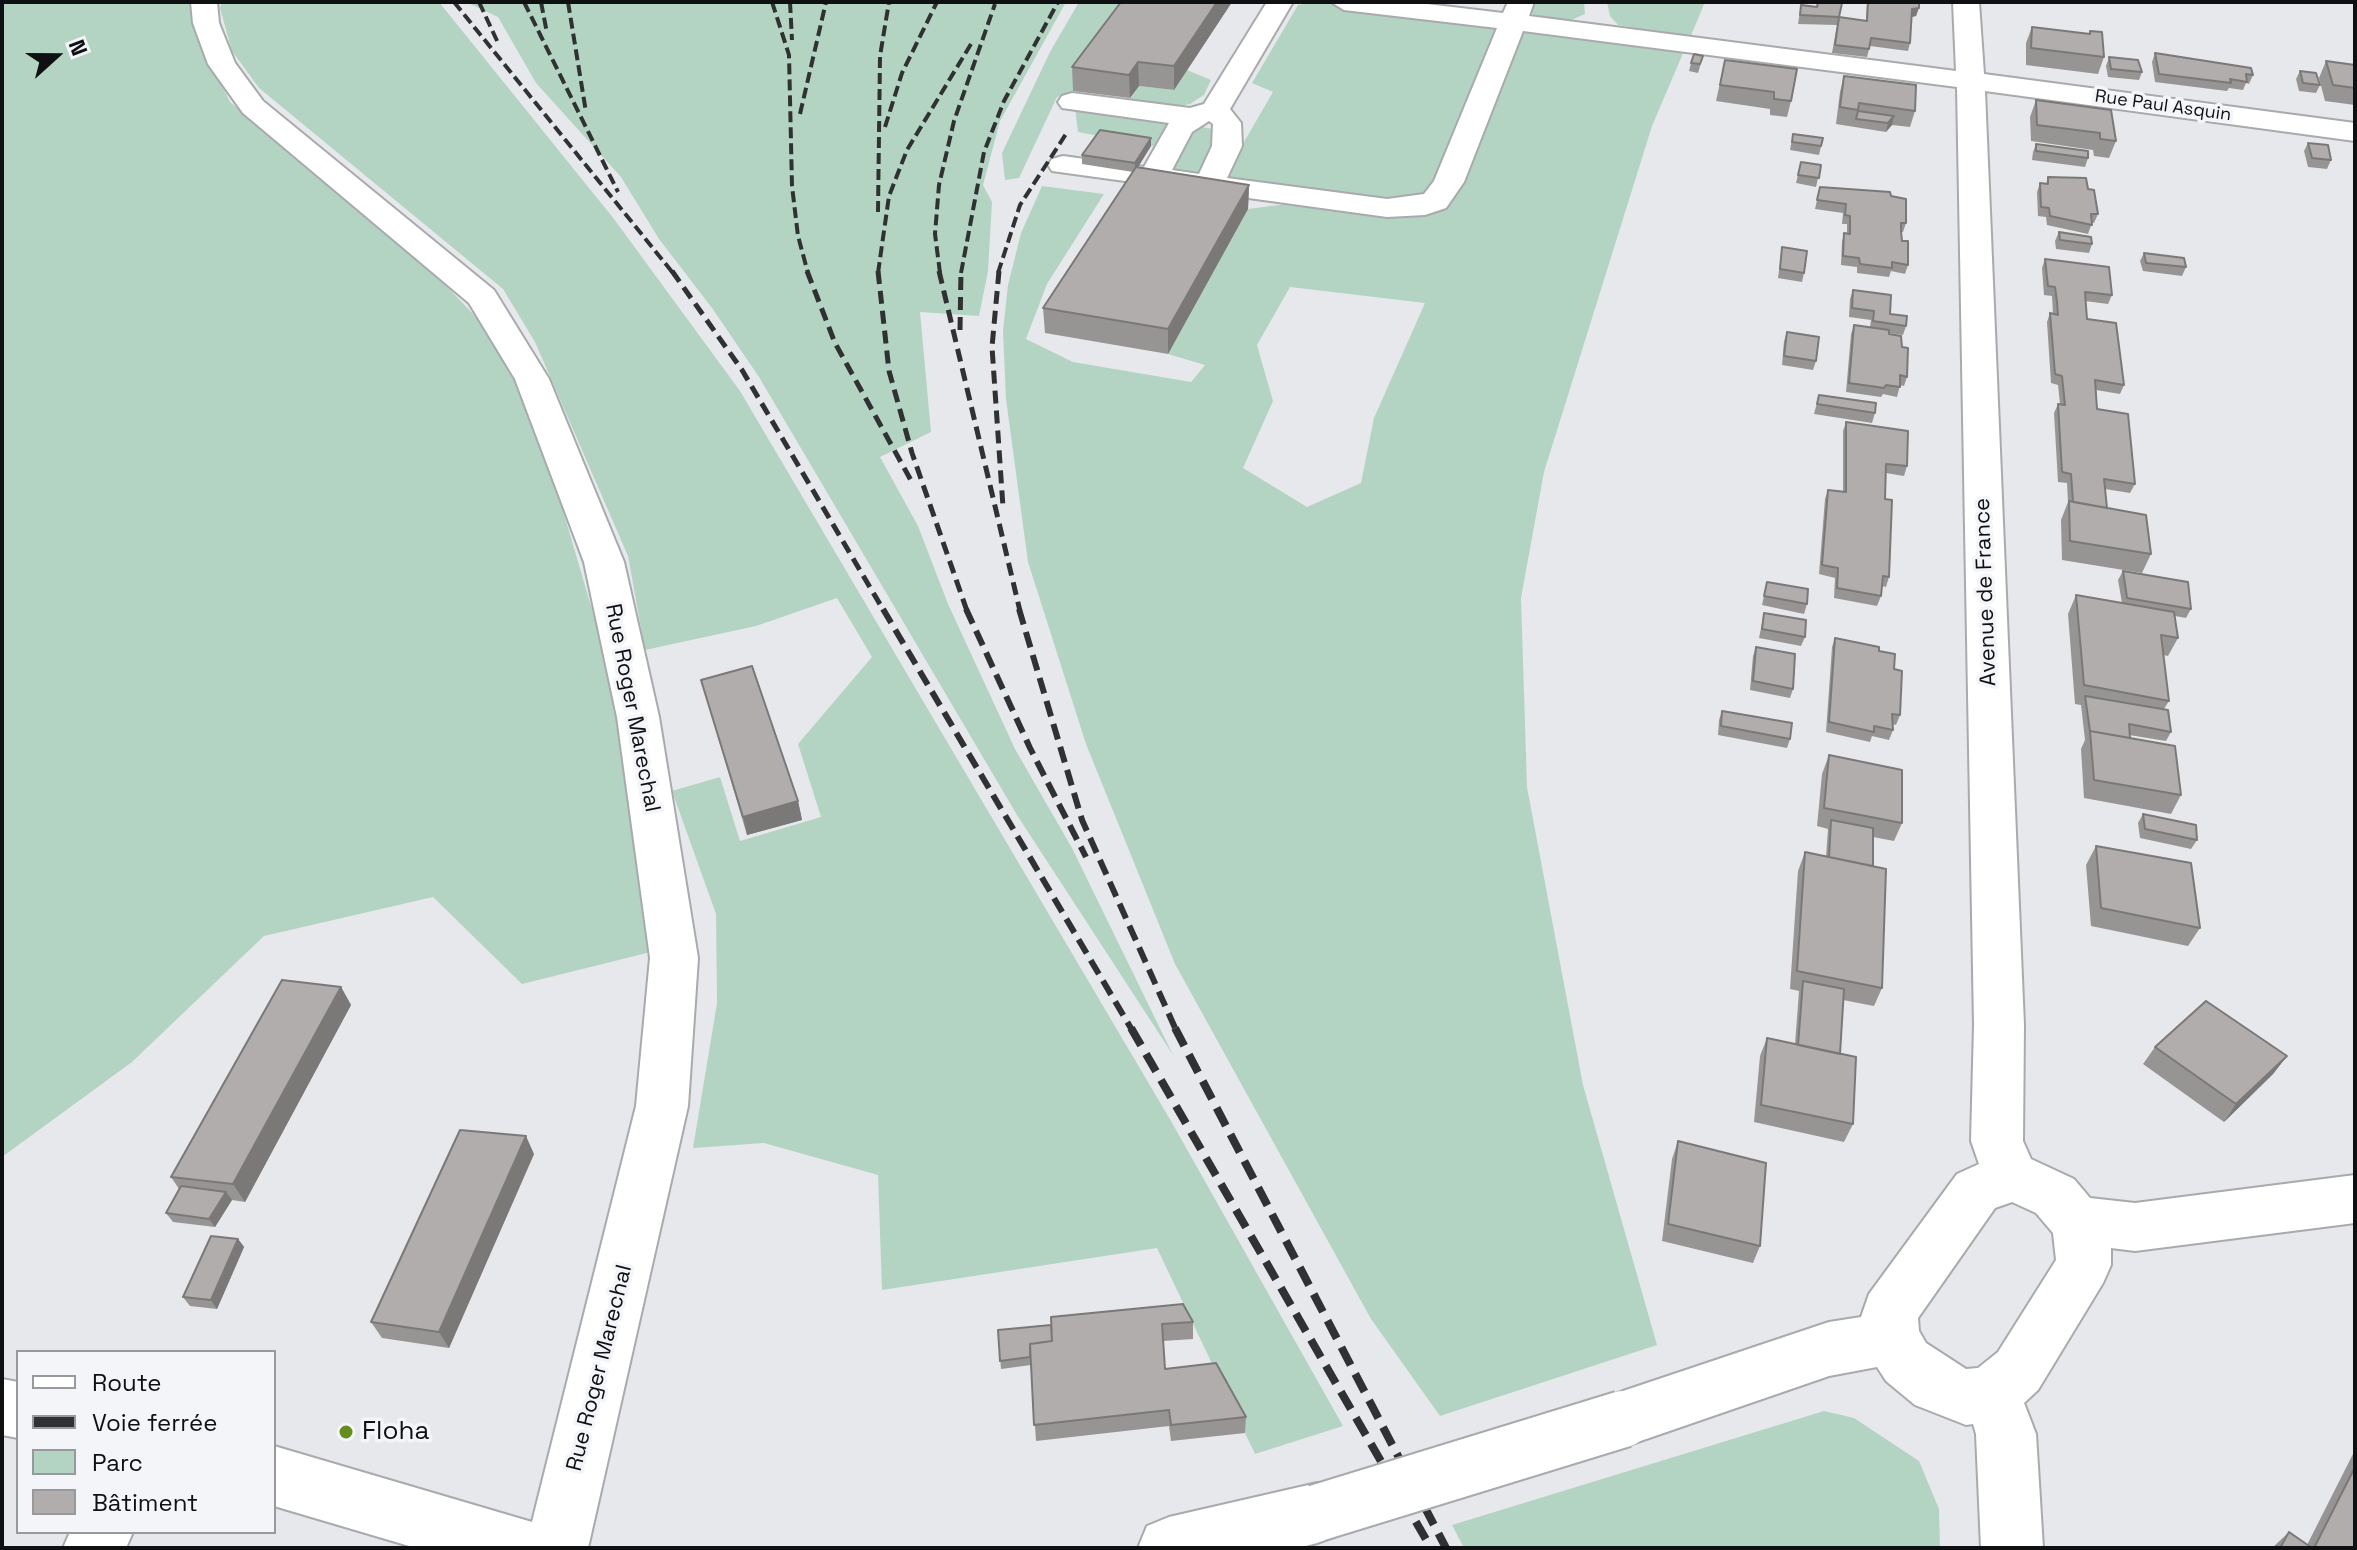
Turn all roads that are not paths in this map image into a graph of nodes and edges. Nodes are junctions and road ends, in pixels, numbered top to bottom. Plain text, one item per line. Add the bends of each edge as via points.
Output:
1 (204, 2) edge
2 (1280, 2) edge
3 (1344, 2) edge
4 (1594, 2) edge
5 (1966, 2) edge
6 (1516, 12) edge
7 (1598, 32) junction
8 (1971, 81) junction
9 (1072, 102) edge
10 (1203, 114) junction
11 (2355, 132) edge
12 (1063, 165) dead end
13 (1153, 178) junction
14 (1210, 182) junction
15 (2012, 1179) junction
16 (2355, 1199) edge
17 (2076, 1220) junction
18 (1891, 1338) junction
19 (1991, 1394) junction
20 (276, 1477) edge
21 (520, 1548) edge
22 (557, 1548) edge
23 (1169, 1548) edge
24 (2012, 1548) edge

1 - 22 street, Rue Roger Marechal via 222,64 253,107 482,297 532,379 604,562 638,717 674,958 662,1106
2 - 10 street
3 - 6 street, Rue Paul Asquin
4 - 7 street
5 - 8 street, Avenue de France
6 - 7 street, Rue Paul Asquin
6 - 14 street via 1449,182 1435,201 1387,208
7 - 8 street, Rue Paul Asquin
8 - 11 street, Rue Paul Asquin
8 - 15 street, Avenue de France via 1999,1025 1997,1141
9 - 10 street
10 - 13 street via 1180,128
10 - 14 street via 1227,123 1227,146
12 - 13 street
13 - 14 street
15 - 17 street via 2055,1196
15 - 18 street via 1976,1191 1889,1312
16 - 17 street via 2135,1227
17 - 19 street via 2084,1242 2083,1265 2018,1371
18 - 19 street via 1906,1362 1936,1385 1966,1397
18 - 23 street, bridge via 1829,1349 1317,1513
19 - 24 street via 2006,1434
20 - 21 street

